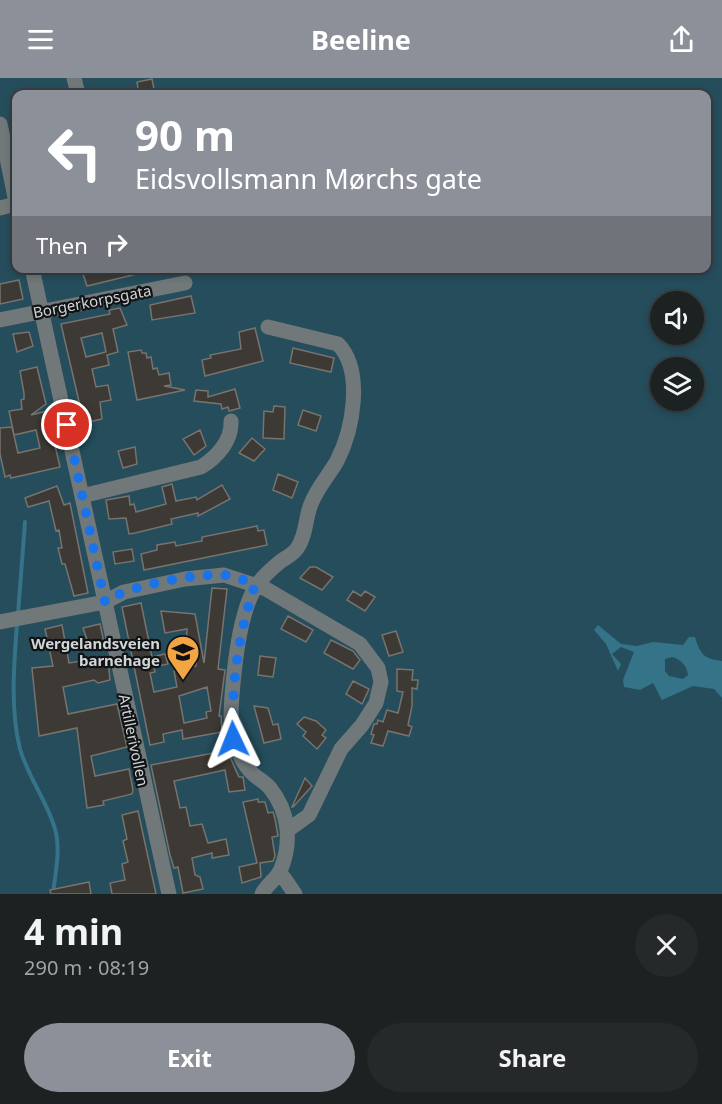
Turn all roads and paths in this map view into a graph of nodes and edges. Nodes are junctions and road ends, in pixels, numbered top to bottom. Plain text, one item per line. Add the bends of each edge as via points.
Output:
1 (0, 124) edge
2 (12, 183) edge
3 (33, 273) edge
4 (185, 283) dead end
5 (41, 311) junction
6 (0, 320) edge
7 (268, 327) dead end
8 (231, 421) dead end
9 (82, 496) junction
10 (255, 585) junction
11 (105, 602) junction
12 (3, 621) edge
13 (288, 830) junction
14 (278, 876) junction
15 (169, 894) edge
16 (262, 894) edge
17 (295, 894) edge

1 - 2 street
3 - 5 street, Artillerivollen
4 - 5 street, Borgerkorpsgata
5 - 6 street, Borgerkorpsgata
5 - 9 street, Artillerivollen
7 - 10 street via 338,344 348,361 353,388 346,439 312,502 303,538 296,550
8 - 9 street via 230,438 201,467
9 - 11 street, Artillerivollen
10 - 11 street via 224,575 206,576 124,592
10 - 13 street via 239,640 231,699 233,739 240,757 279,802
10 - 13 street via 360,644 378,668 381,682 373,709 341,749 309,815
11 - 12 street
11 - 15 street, Artillerivollen
13 - 14 street
14 - 16 street
14 - 17 street

